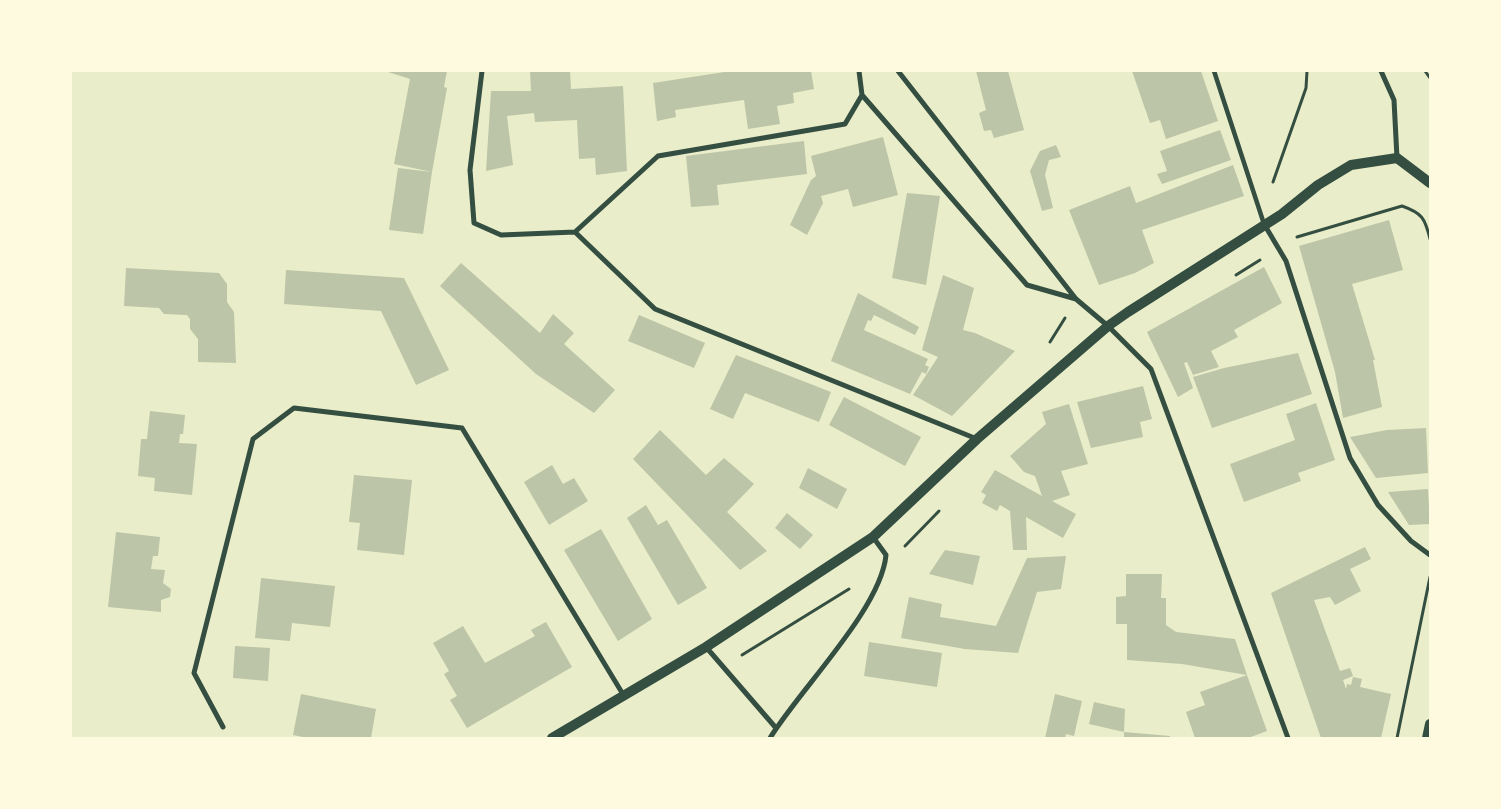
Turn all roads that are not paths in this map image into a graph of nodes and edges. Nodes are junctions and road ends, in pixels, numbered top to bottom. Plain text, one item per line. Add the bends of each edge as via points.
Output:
1 (482, 71) edge
2 (859, 71) edge
3 (898, 71) edge
4 (1214, 71) edge
5 (1382, 71) edge
6 (862, 95) junction
7 (1397, 158) junction
8 (1430, 183) edge
9 (1264, 224) junction
10 (575, 232) junction
11 (1076, 299) junction
12 (1108, 326) junction
13 (977, 439) junction
14 (873, 537) junction
15 (1430, 555) edge
16 (706, 647) junction
17 (624, 696) junction
18 (1430, 724) edge
19 (223, 727) dead end
20 (776, 728) junction
21 (552, 738) edge
22 (770, 738) edge
23 (1288, 738) edge
24 (1427, 738) edge

1 - 10 street via 470,170 474,223 501,236
2 - 6 street
3 - 11 street
4 - 9 street
5 - 7 street via 1394,100
6 - 10 street via 845,124 658,156
6 - 11 street via 1027,285
7 - 8 main road
7 - 9 main road via 1351,165
9 - 12 main road
9 - 15 street via 1286,261 1350,458 1378,505 1410,541
10 - 13 street via 655,309
11 - 12 street
12 - 13 main road
12 - 23 street via 1151,369
13 - 14 main road
14 - 16 main road
14 - 20 street via 886,555 885,567 864,610
16 - 17 main road
16 - 20 street
17 - 19 street via 462,428 294,408 253,439 194,673
17 - 21 main road
18 - 24 main road
20 - 22 street

